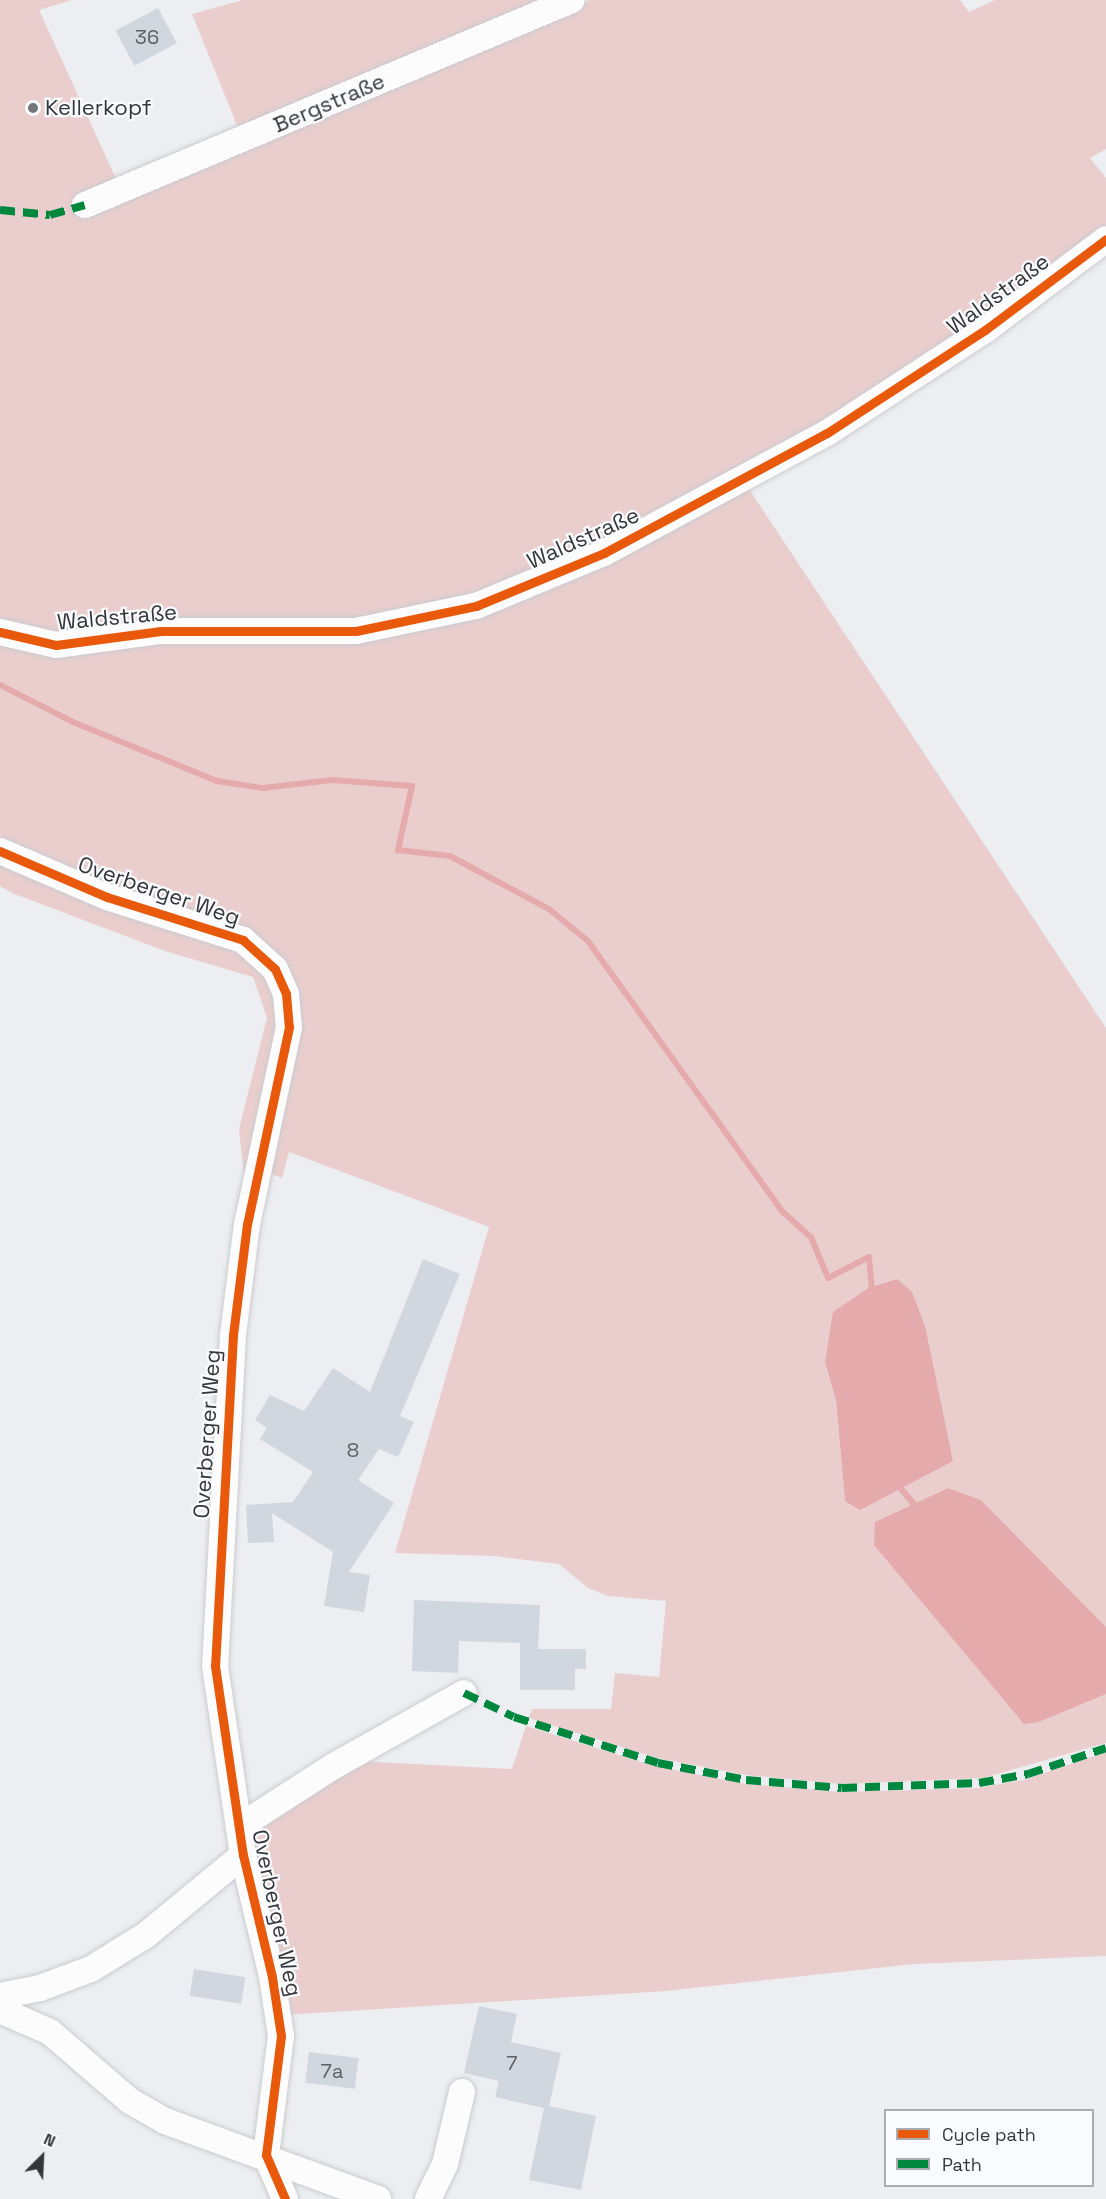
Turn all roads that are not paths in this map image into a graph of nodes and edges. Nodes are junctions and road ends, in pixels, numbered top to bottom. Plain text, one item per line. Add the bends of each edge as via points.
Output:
1 (572, 0) edge
2 (86, 205) dead end
3 (1106, 239) edge
4 (0, 632) edge
5 (0, 851) edge
6 (464, 1693) dead end
7 (238, 1827) junction
8 (243, 1855) junction
9 (0, 1996) edge
10 (0, 2010) edge
11 (462, 2092) dead end
12 (266, 2155) junction
13 (285, 2199) edge
14 (378, 2199) edge
15 (428, 2199) edge

1 - 2 street, Bergstraße
3 - 4 street, Waldstraße via 986,330 826,433 604,553 476,606 356,631 161,631 56,645
5 - 7 street, Overberger Weg via 107,897 243,940 275,969 285,994 289,1027 247,1224 224,1448 215,1666
6 - 7 street via 332,1767
7 - 8 street, Overberger Weg
8 - 9 street, Overberger Weg via 146,1935 91,1969 40,1988
8 - 12 street, Overberger Weg via 272,1977 281,2036
10 - 12 street via 50,2032 130,2101 165,2121
11 - 15 street via 445,2164
12 - 13 street
12 - 14 street

